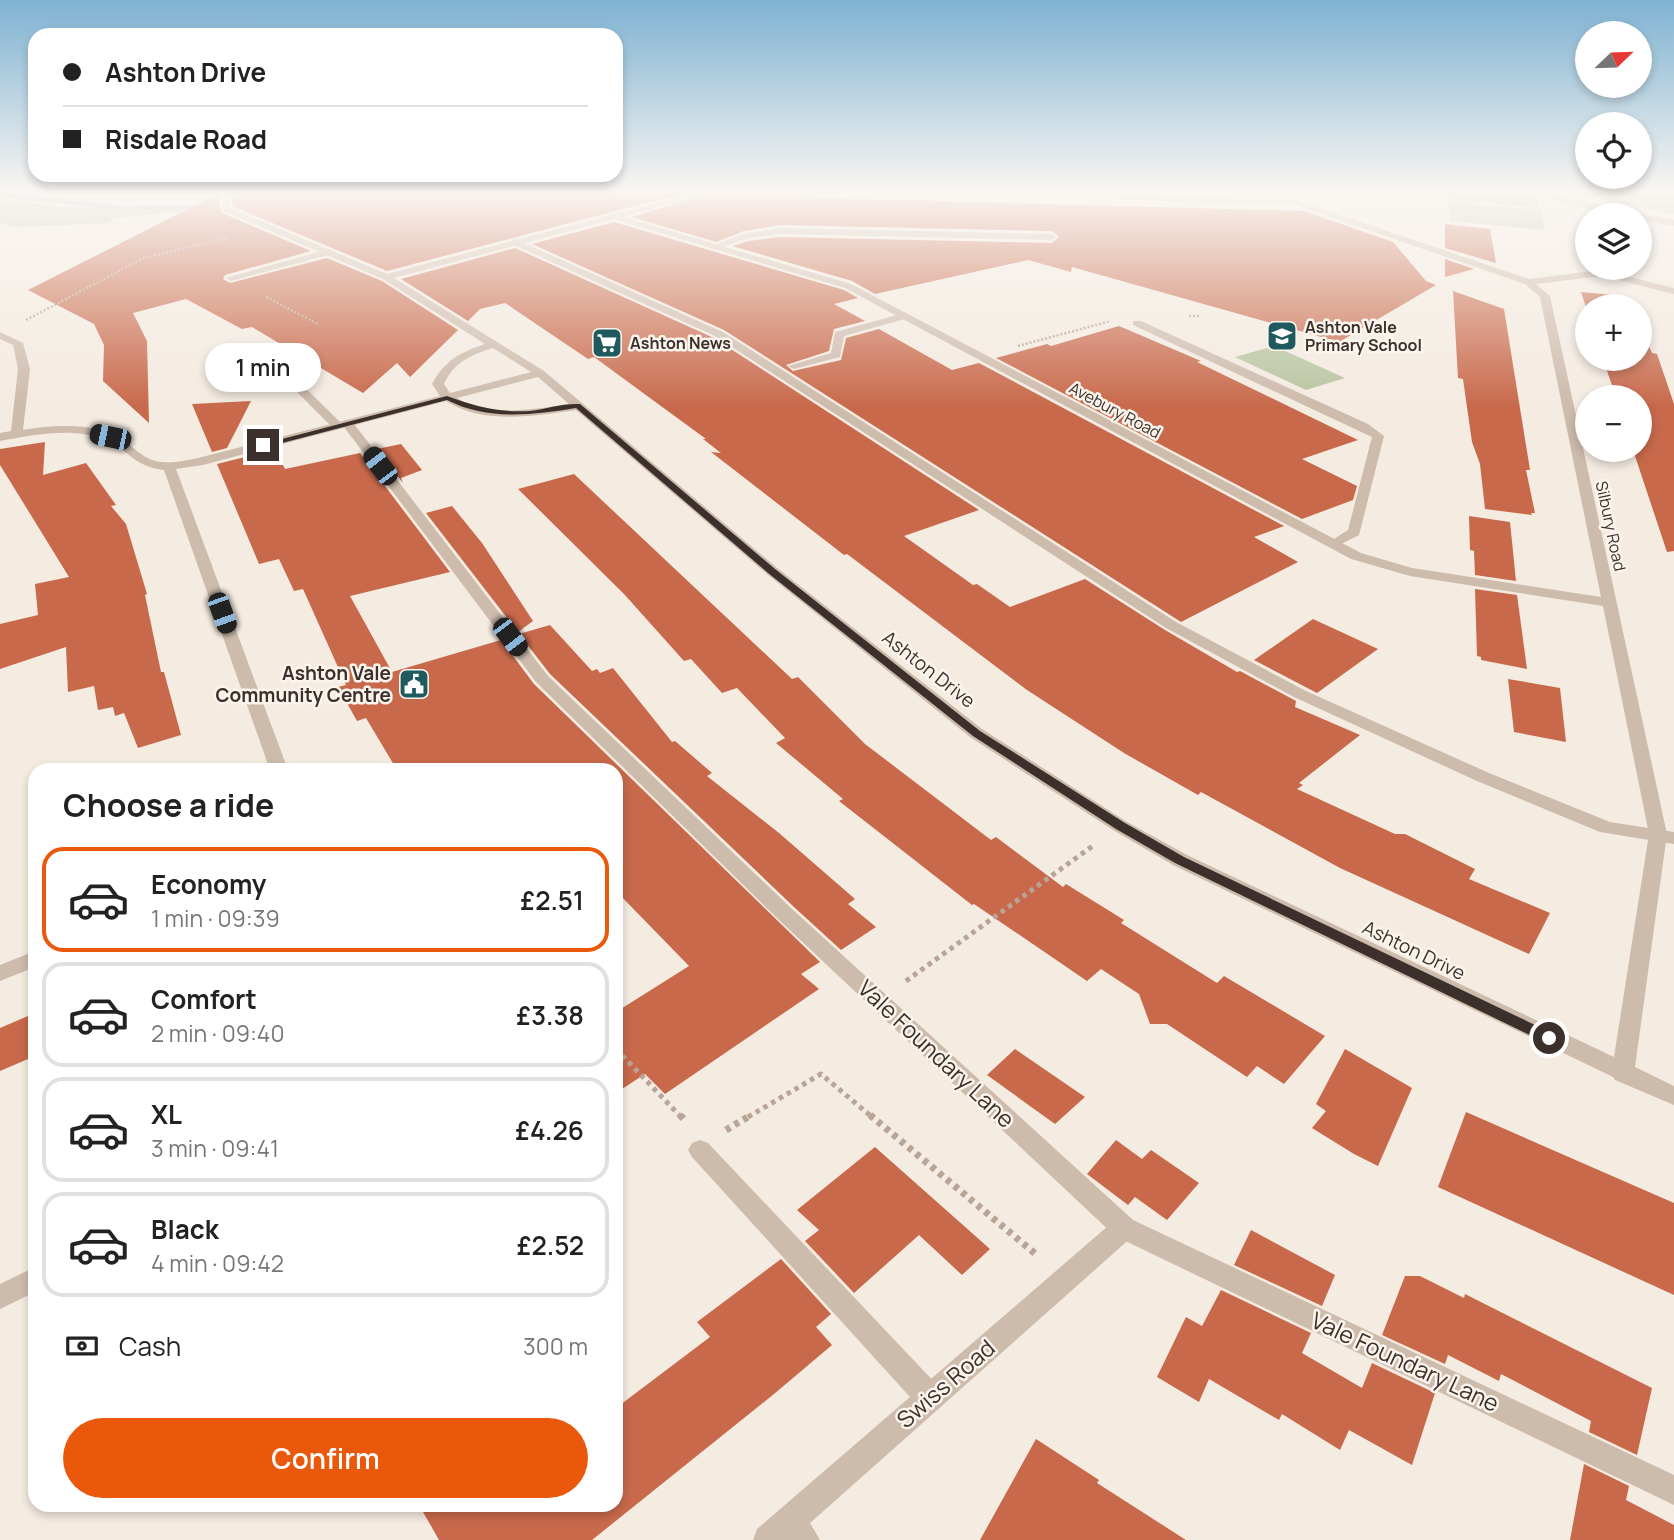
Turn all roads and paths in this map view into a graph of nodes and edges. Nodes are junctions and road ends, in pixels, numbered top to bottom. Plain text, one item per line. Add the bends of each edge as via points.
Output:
1 (135, 263) edge
2 (290, 263) edge
3 (352, 263) edge
4 (438, 263) edge
5 (561, 263) edge
6 (769, 263) edge
7 (1476, 263) edge
8 (386, 277) junction
9 (231, 278) dead end
10 (1528, 282) junction
11 (1674, 291) edge
12 (904, 316) junction
13 (1186, 316) dead end
14 (1200, 316) dead end
15 (1121, 318) dead end
16 (24, 322) dead end
17 (1137, 323) dead end
18 (0, 335) edge
19 (495, 344) junction
20 (980, 356) junction
21 (277, 366) dead end
22 (794, 366) dead end
23 (540, 373) junction
24 (447, 398) junction
25 (577, 406) junction
26 (343, 425) junction
27 (17, 434) junction
28 (0, 437) edge
29 (169, 467) junction
30 (1333, 544) junction
31 (1610, 603) junction
32 (276, 763) edge
33 (1121, 826) junction
34 (1666, 836) edge
35 (28, 962) edge
36 (0, 973) edge
37 (878, 1001) junction
38 (623, 1056) edge
39 (1623, 1074) junction
40 (1674, 1096) edge
41 (705, 1139) junction
42 (1124, 1228) junction
43 (1065, 1279) junction
44 (28, 1283) edge
45 (0, 1297) edge
46 (930, 1398) junction
47 (1674, 1490) edge
48 (788, 1534) edge

1 - 16 path
2 - 9 street
3 - 8 street, Ashton Drive
4 - 8 street
5 - 34 street via 719,334 1171,625 1300,694 1607,828
6 - 12 street, Avebury Road via 848,286
7 - 10 street
8 - 19 street, Ashton Drive
10 - 11 street via 1593,274
10 - 31 street, Silbury Road via 1545,296
12 - 20 street, Avebury Road
12 - 22 street via 839,334 836,355
13 - 14 path
15 - 20 path
17 - 30 street via 1378,436 1354,531
18 - 27 street via 18,343 24,369
19 - 23 street, Ashton Drive
19 - 24 street via 445,367 438,384
20 - 30 street, Avebury Road
21 - 26 street, Vale Foundary Lane
23 - 24 street
23 - 25 street, Ashton Drive
24 - 25 street via 491,412 527,413
24 - 26 street
25 - 33 street, Ashton Drive via 772,571 976,733
26 - 29 street
26 - 37 street, Vale Foundary Lane via 542,680
27 - 28 street
27 - 29 street via 59,430 110,437 144,461
29 - 32 street
30 - 31 street, Avebury Road via 1410,572
31 - 34 street, Silbury Road
33 - 37 path
33 - 39 street, Ashton Drive via 1180,860
34 - 39 street, Silbury Road
35 - 36 street
37 - 42 street, Vale Foundary Lane
38 - 41 path
39 - 40 street, Ashton Drive
41 - 43 path via 821,1074
41 - 46 street
42 - 43 street, Swiss Road
42 - 47 street, Vale Foundary Lane
43 - 46 street, Swiss Road
44 - 45 street
46 - 48 street, Swiss Road

